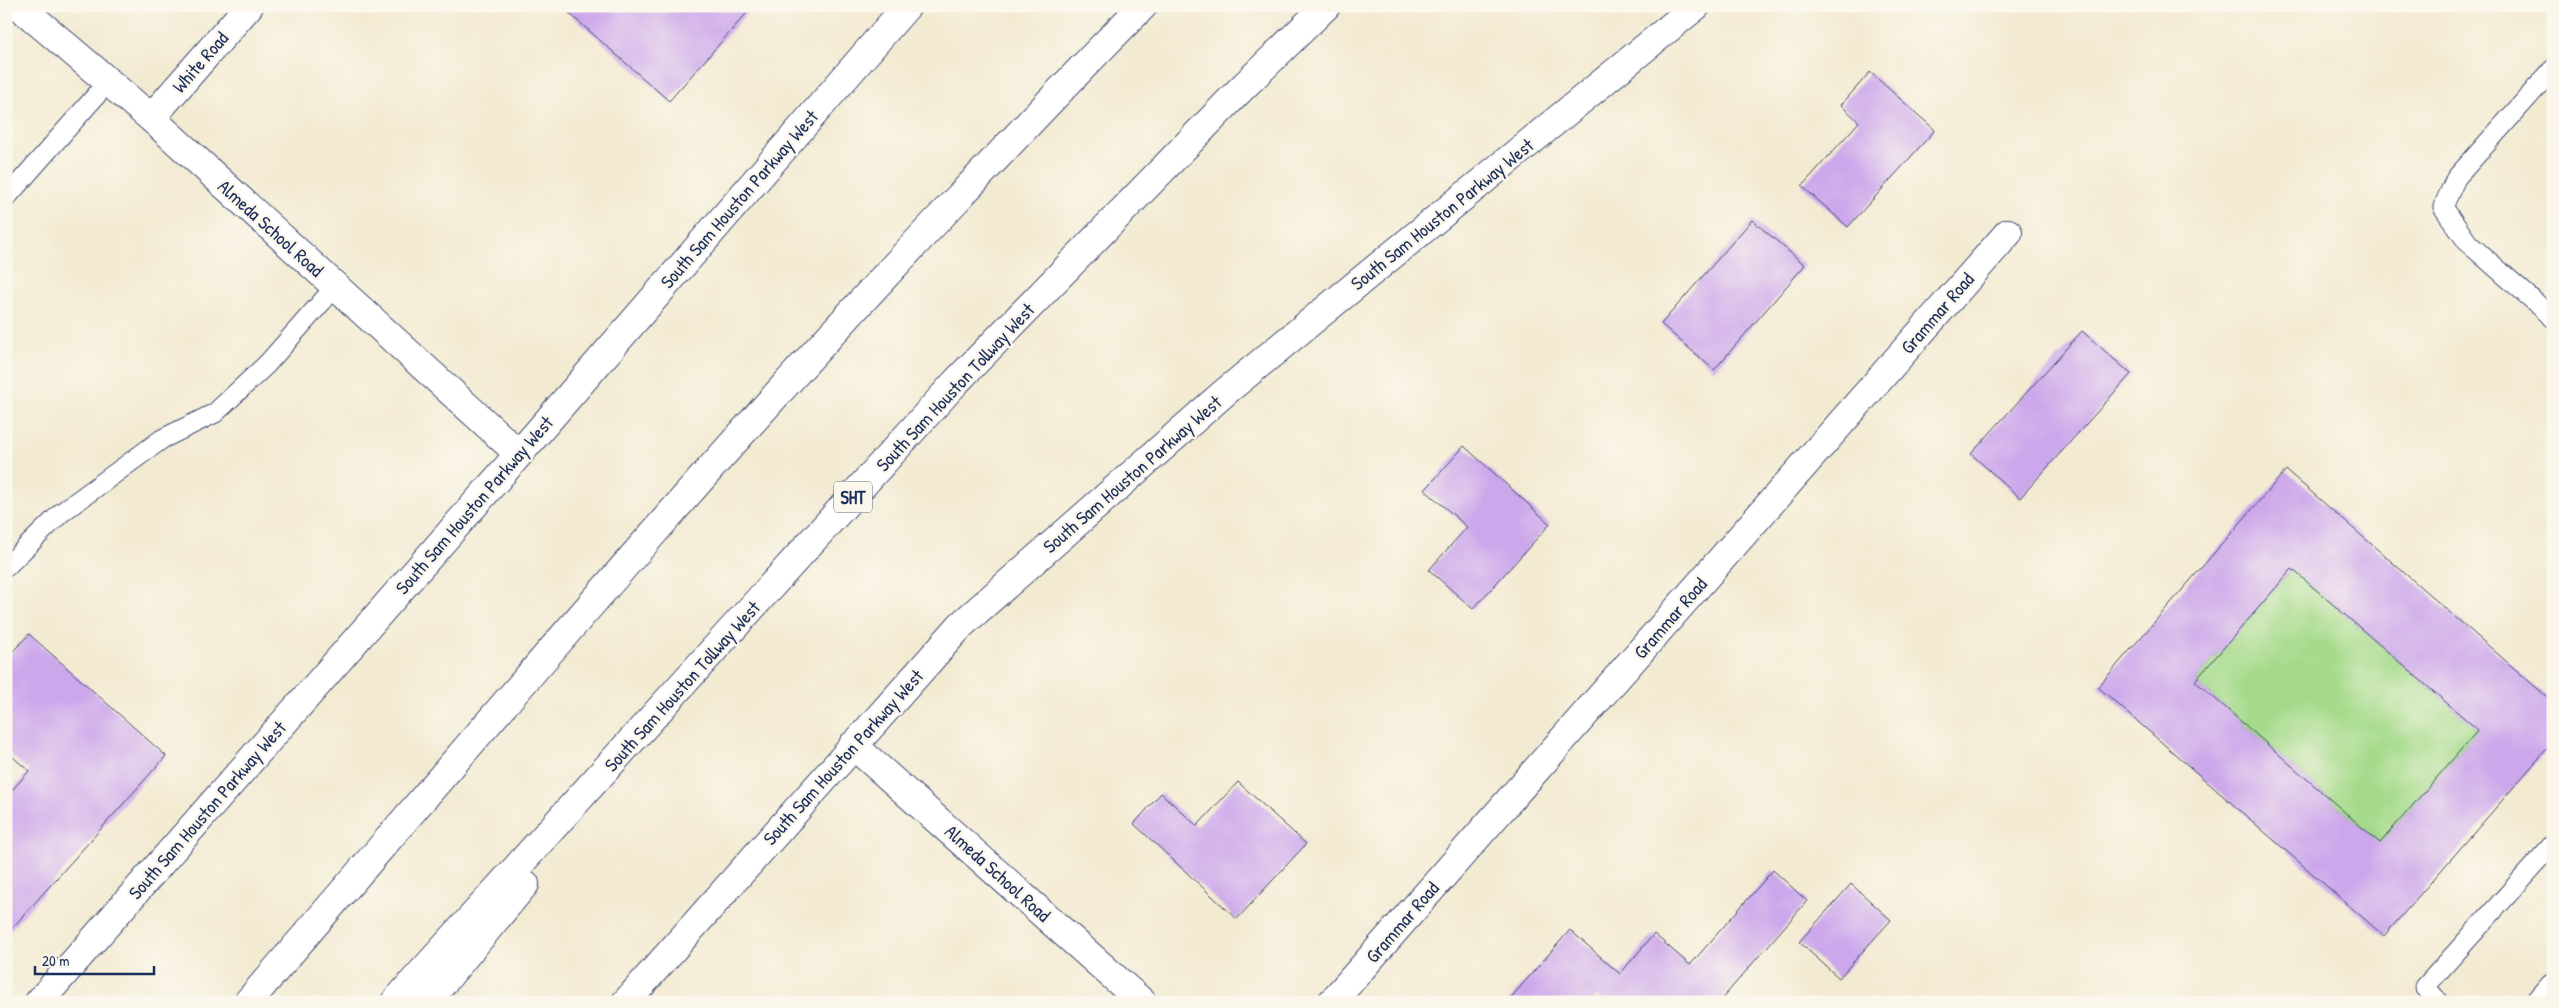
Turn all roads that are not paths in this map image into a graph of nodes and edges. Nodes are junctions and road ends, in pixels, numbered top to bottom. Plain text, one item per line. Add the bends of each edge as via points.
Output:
1 (19, 6) edge
2 (249, 6) edge
3 (907, 6) edge
4 (1144, 6) edge
5 (1326, 6) edge
6 (1696, 6) edge
7 (2553, 69) edge
8 (108, 82) junction
9 (150, 118) junction
10 (6, 198) edge
11 (2008, 233) dead end
12 (335, 287) junction
13 (2553, 318) edge
14 (519, 454) junction
15 (6, 567) edge
16 (788, 570) junction
17 (853, 745) junction
18 (2553, 844) edge
19 (2553, 988) edge
20 (39, 1002) edge
21 (248, 1002) edge
22 (395, 1002) edge
23 (427, 1002) edge
24 (626, 1002) edge
25 (1142, 1002) edge
26 (1332, 1002) edge
27 (2439, 1002) edge
28 (2541, 1002) edge

1 - 8 main road, Almeda School Road
2 - 9 main road, White Road
3 - 14 main road, South Sam Houston Parkway West
4 - 21 main road via 892,268 691,489
5 - 16 main road, South Sam Houston Tollway West / SHT via 955,383
6 - 17 main road, South Sam Houston Parkway West via 1224,392 961,625
7 - 13 lane via 2456,178 2443,207 2468,243
8 - 9 main road, Almeda School Road
8 - 10 lane
9 - 12 main road, Almeda School Road
11 - 26 main road, Grammar Road
12 - 14 main road, Almeda School Road
12 - 15 lane via 267,364 215,413 162,439 68,507
14 - 20 main road, South Sam Houston Parkway West
16 - 22 main road, South Sam Houston Tollway West / SHT
16 - 23 main road
17 - 24 main road, South Sam Houston Parkway West
17 - 25 main road, Almeda School Road
18 - 27 lane via 2424,987
19 - 28 main road

